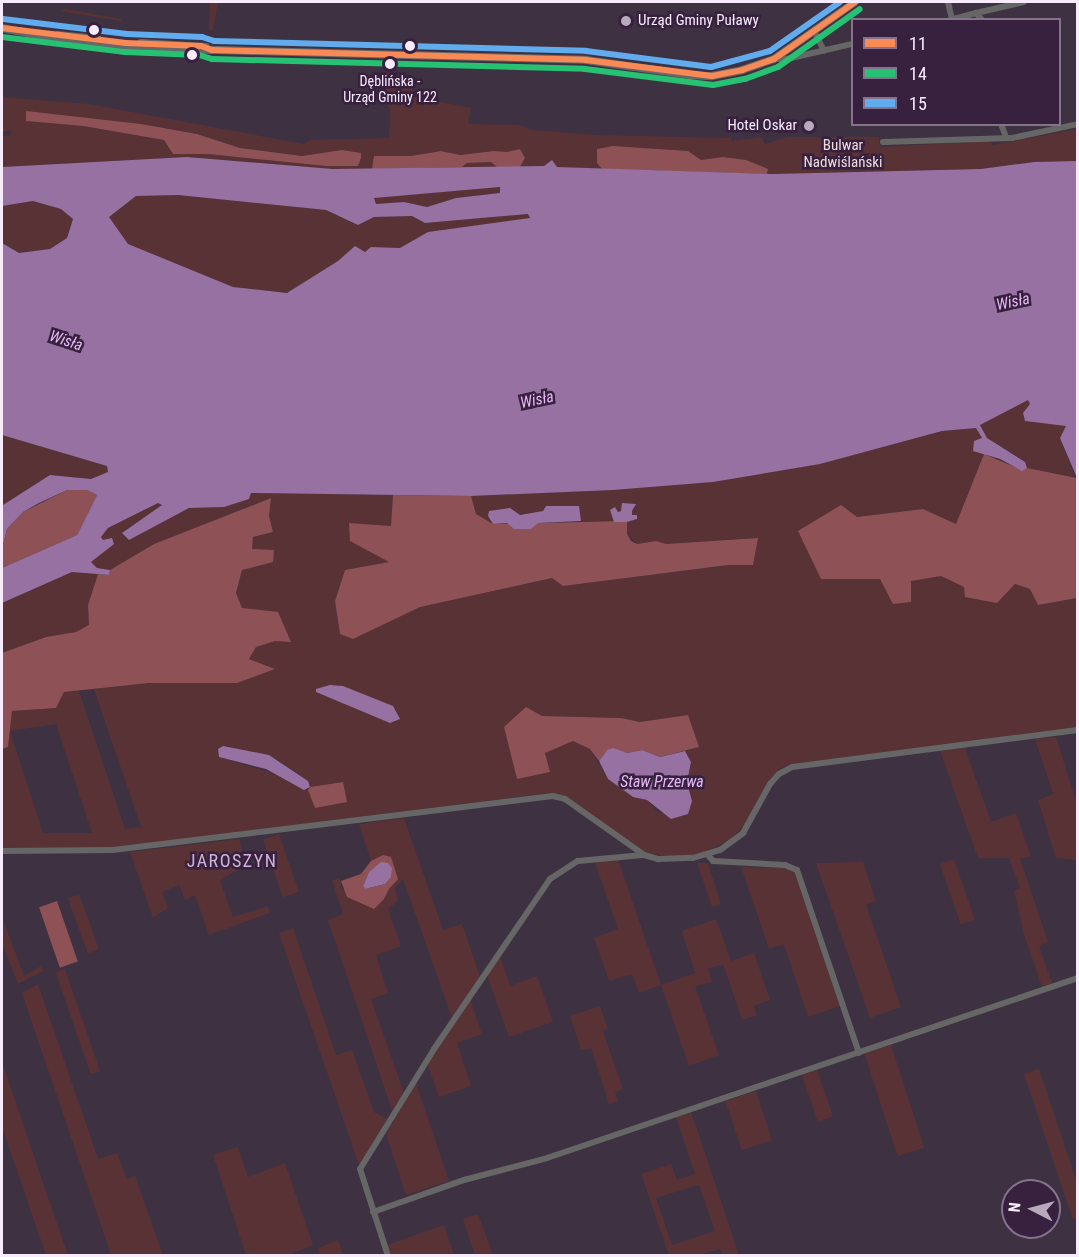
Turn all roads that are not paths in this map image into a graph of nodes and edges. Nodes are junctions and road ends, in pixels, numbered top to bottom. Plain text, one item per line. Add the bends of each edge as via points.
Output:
1 (855, 2) edge
2 (948, 2) edge
3 (1024, 2) edge
4 (979, 16) edge
5 (951, 18) edge
6 (960, 18) edge
7 (2, 28) edge
8 (815, 33) junction
9 (851, 44) edge
10 (824, 51) junction
11 (774, 59) junction
12 (1077, 124) edge
13 (1002, 126) edge
14 (1006, 137) junction
15 (883, 142) dead end
16 (1077, 730) edge
17 (2, 851) edge
18 (644, 855) junction
19 (708, 855) junction
20 (1077, 978) edge
21 (859, 1053) junction
22 (373, 1212) junction
23 (388, 1256) edge

1 - 8 main road
2 - 5 street
3 - 4 street
4 - 6 street
7 - 11 main road via 114,46 586,60 701,76 732,73
8 - 10 street
8 - 11 main road
9 - 10 street
10 - 11 street
12 - 14 street
13 - 14 street
14 - 15 street
16 - 19 street via 792,767 770,784 743,832
17 - 18 street via 113,850 553,796 565,799
18 - 19 street via 677,860
18 - 22 street via 578,861 558,872 544,888 470,994 361,1165 360,1174
19 - 21 street via 710,860 719,862 785,865 797,870
20 - 21 street
21 - 22 street
22 - 23 street

